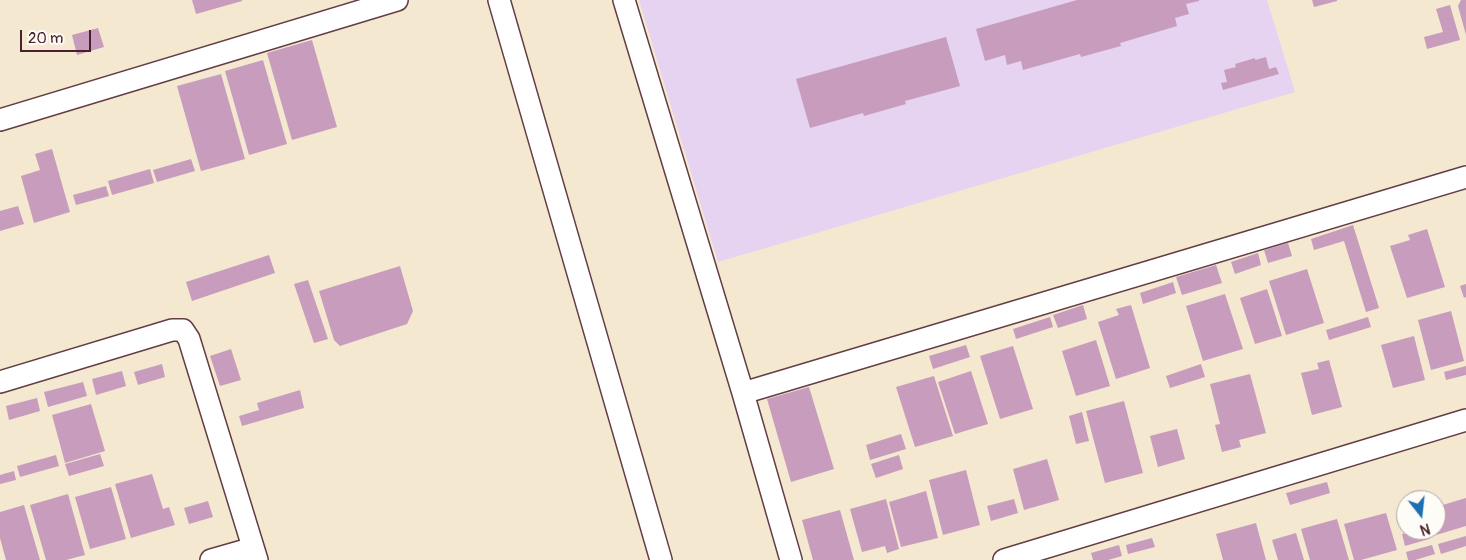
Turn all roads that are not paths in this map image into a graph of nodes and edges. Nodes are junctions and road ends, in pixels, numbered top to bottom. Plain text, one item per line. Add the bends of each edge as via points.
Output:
1 (397, 0) edge
2 (499, 0) edge
3 (624, 0) edge
4 (0, 120) edge
5 (1466, 177) edge
6 (0, 382) edge
7 (743, 393) junction
8 (1466, 420) edge
9 (255, 554) edge
10 (211, 560) edge
11 (661, 560) edge
12 (791, 560) edge
13 (1004, 560) edge

1 - 4 street
2 - 11 street
3 - 7 street
5 - 7 street
6 - 9 street via 172,330 183,330 189,340
7 - 12 street
8 - 13 street
9 - 10 street

